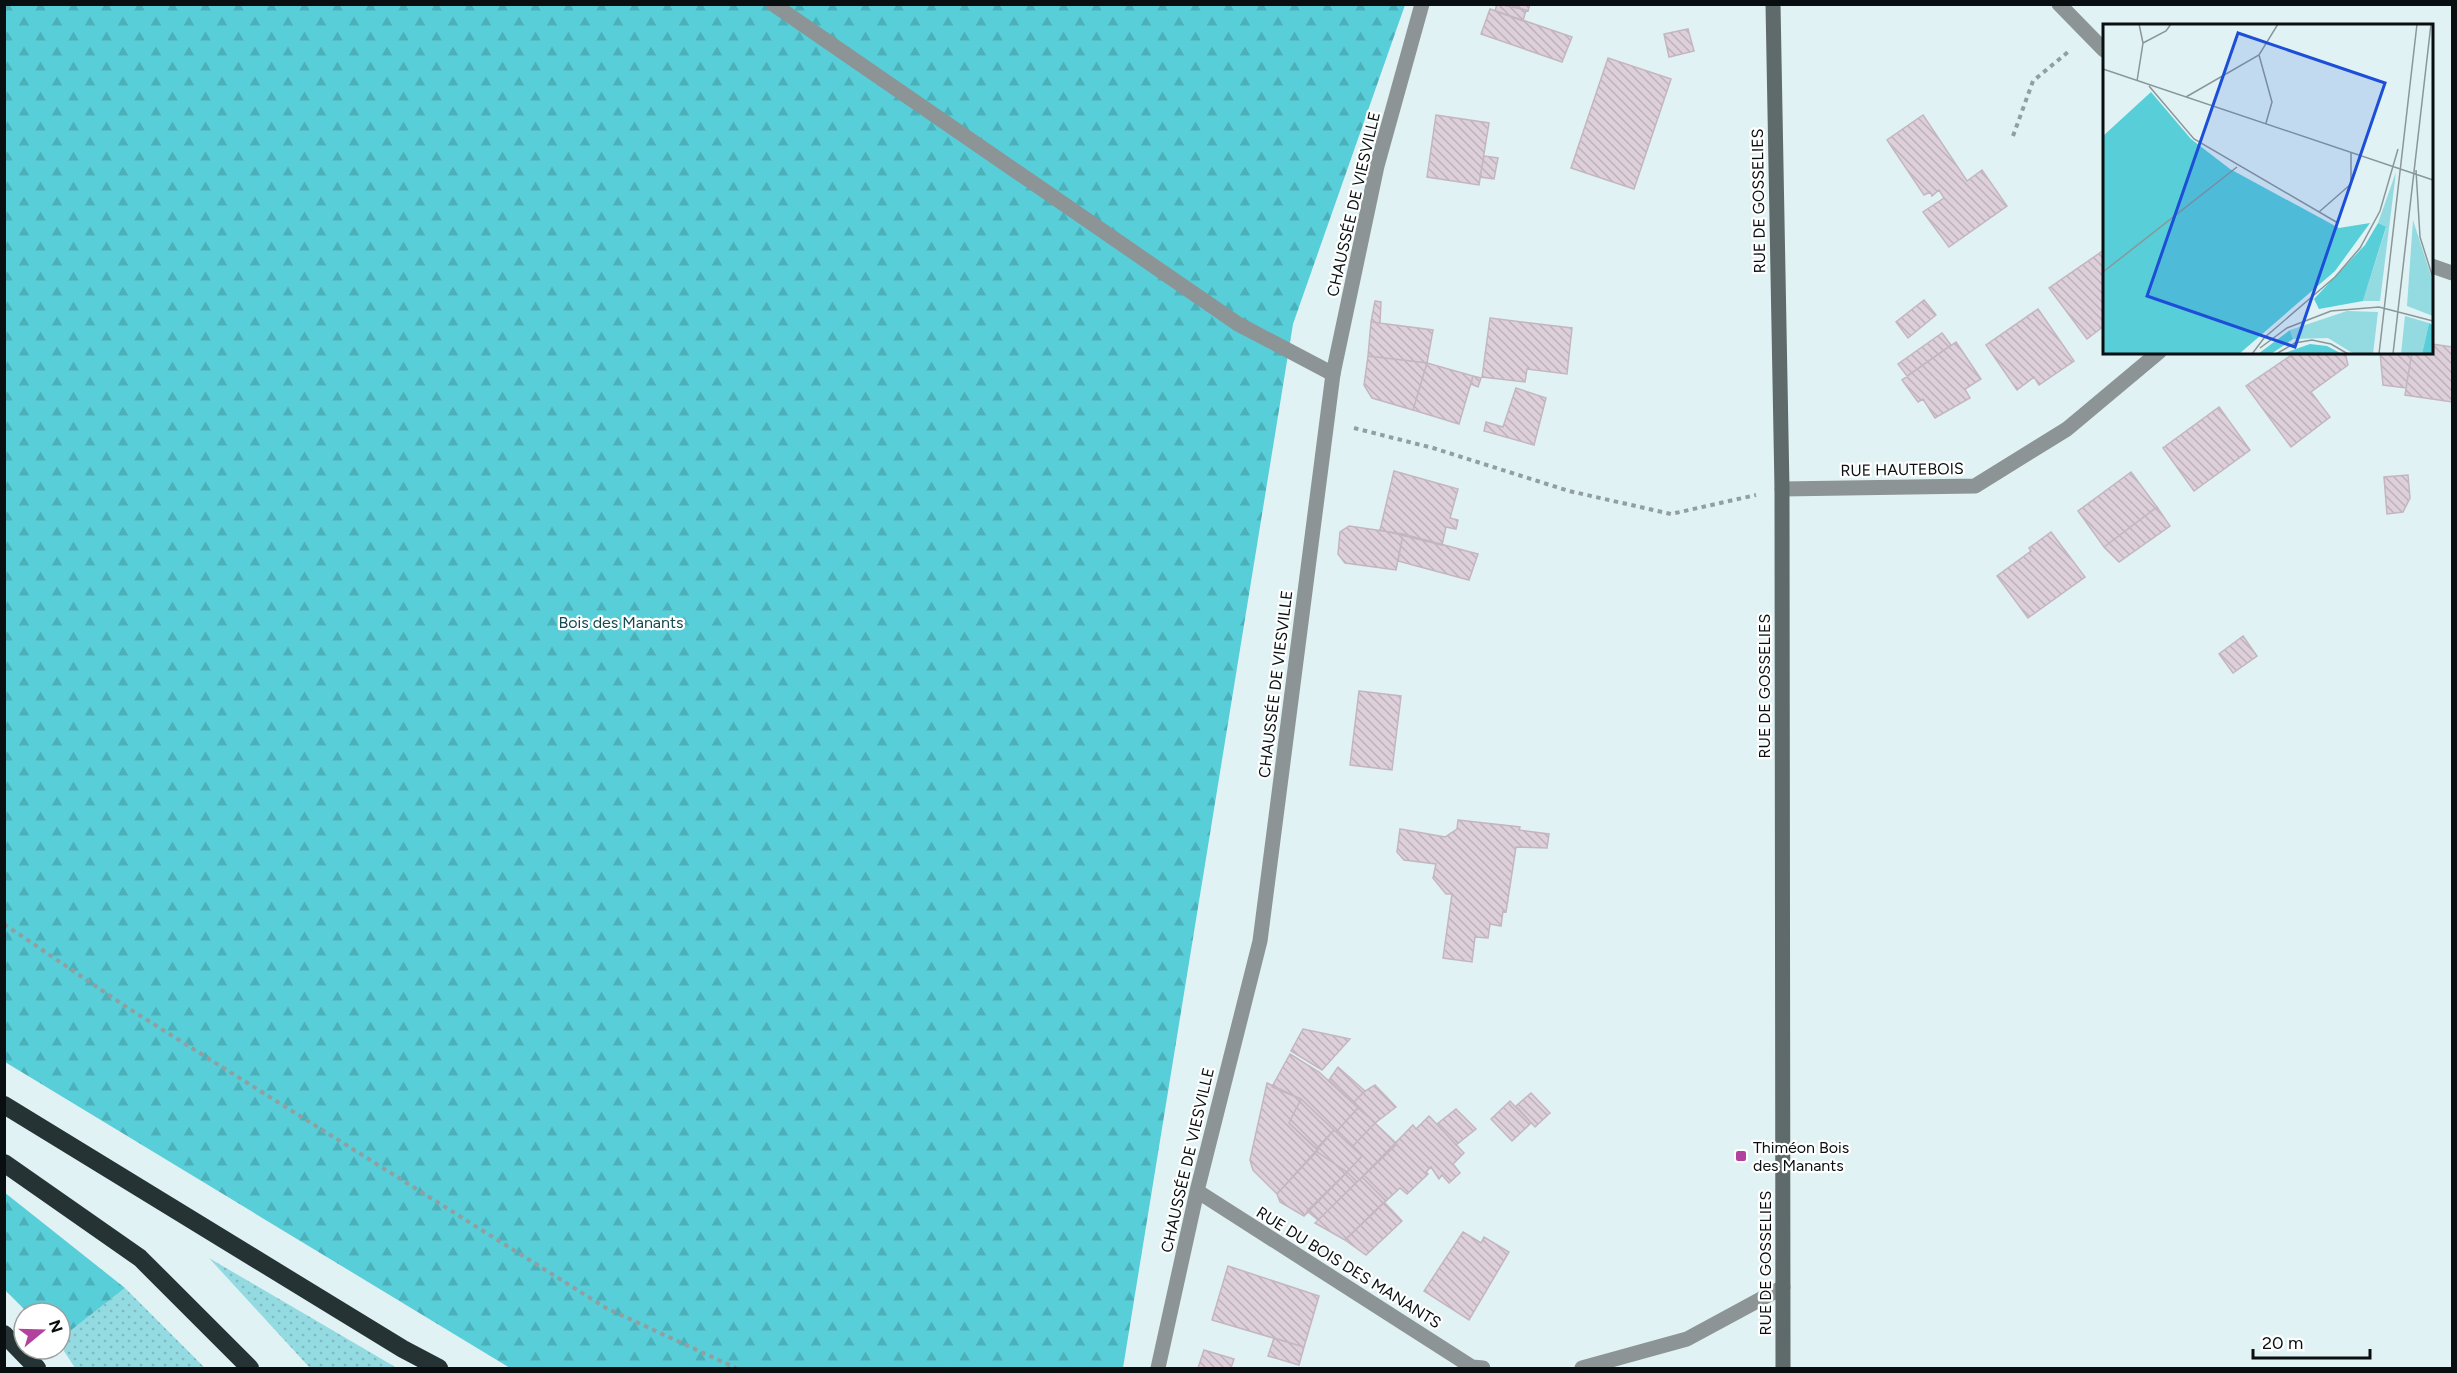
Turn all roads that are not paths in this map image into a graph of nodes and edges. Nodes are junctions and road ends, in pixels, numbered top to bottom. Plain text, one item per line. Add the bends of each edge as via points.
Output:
1 (773, 4) edge
2 (1422, 4) edge
3 (1773, 4) edge
4 (2060, 4) edge
5 (2103, 49) edge
6 (2433, 266) edge
7 (2452, 273) edge
8 (2157, 354) edge
9 (1334, 374) junction
10 (1782, 489) junction
11 (4, 1105) edge
12 (4, 1163) edge
13 (1197, 1191) junction
14 (1783, 1287) junction
15 (4, 1334) edge
16 (37, 1368) edge
17 (250, 1368) edge
18 (439, 1368) edge
19 (1158, 1368) edge
20 (1483, 1368) edge
21 (1582, 1368) edge
22 (1783, 1368) edge

1 - 9 street via 1238,324
2 - 9 street, CHAUSSÉE DE VIESVILLE via 1377,166
3 - 10 street, RUE DE GOSSELIES
4 - 5 street
6 - 7 street
8 - 10 street, RUE HAUTEBOIS via 2067,429 1975,486
9 - 13 street, CHAUSSÉE DE VIESVILLE via 1260,941
10 - 14 street, RUE DE GOSSELIES
11 - 18 highway
12 - 17 highway via 140,1258
13 - 19 street, CHAUSSÉE DE VIESVILLE
13 - 20 street, RUE DU BOIS DES MANANTS via 1473,1366
14 - 21 street via 1687,1339
14 - 22 street, RUE DE GOSSELIES
15 - 16 highway

